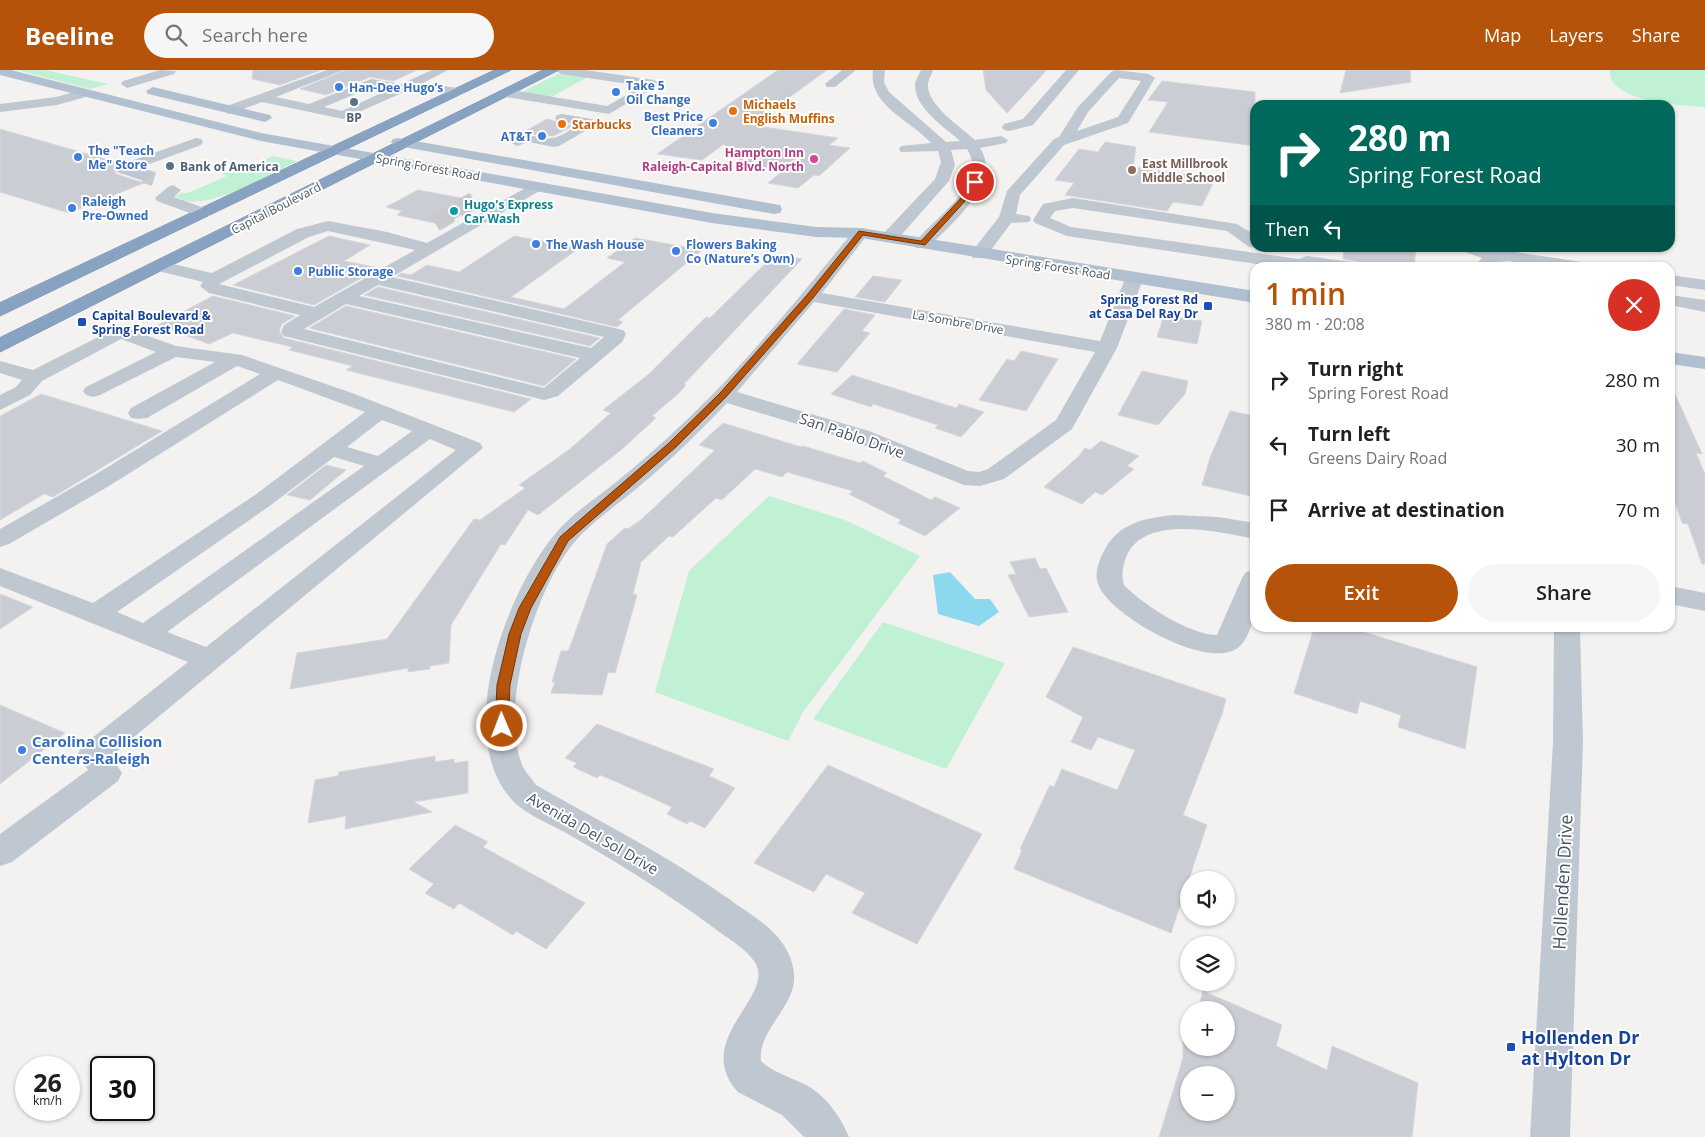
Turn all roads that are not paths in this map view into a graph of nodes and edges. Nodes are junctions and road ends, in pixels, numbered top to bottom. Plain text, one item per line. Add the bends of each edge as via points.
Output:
1 (338, 70) edge
2 (374, 70) edge
3 (442, 70) edge
4 (505, 70) edge
5 (553, 70) edge
6 (562, 70) edge
7 (850, 70) edge
8 (879, 70) edge
9 (927, 70) edge
10 (1073, 70) edge
11 (0, 71) edge
12 (170, 71) dead end
13 (354, 73) dead end
14 (611, 77) junction
15 (122, 83) junction
16 (831, 84) dead end
17 (408, 85) junction
18 (594, 86) dead end
19 (458, 92) junction
20 (506, 93) junction
21 (88, 94) junction
22 (579, 94) dead end
23 (262, 98) junction
24 (563, 103) junction
25 (0, 108) edge
26 (310, 108) junction
27 (229, 110) junction
28 (549, 116) dead end
29 (278, 121) dead end
30 (1009, 126) dead end
31 (346, 133) dead end
32 (365, 137) junction
33 (1065, 139) junction
34 (1001, 140) dead end
35 (196, 142) dead end
36 (517, 142) dead end
37 (406, 144) junction
38 (972, 145) junction
39 (942, 147) junction
40 (906, 149) dead end
41 (336, 150) junction
42 (377, 158) junction
43 (144, 176) tunnel mouth
44 (172, 186) dead end
45 (536, 187) junction
46 (204, 213) junction
47 (1007, 218) junction
48 (1041, 220) junction
49 (861, 233) junction
50 (889, 238) junction
51 (1250, 240) edge
52 (922, 244) junction
53 (428, 248) junction
54 (1271, 252) edge
55 (1481, 252) edge
56 (979, 254) junction
57 (1494, 257) junction
58 (1281, 262) edge
59 (1315, 262) edge
60 (1488, 262) edge
61 (1551, 262) edge
62 (160, 266) junction
63 (214, 279) junction
64 (375, 279) junction
65 (1134, 279) junction
66 (1675, 281) edge
67 (1705, 285) edge
68 (810, 296) junction
69 (1250, 296) edge
70 (343, 298) junction
71 (1675, 301) edge
72 (1705, 306) edge
73 (0, 310) edge
74 (316, 313) junction
75 (0, 346) edge
76 (1107, 348) junction
77 (173, 351) junction
78 (594, 355) junction
79 (235, 359) junction
80 (1675, 359) edge
81 (1705, 363) edge
82 (0, 367) edge
83 (276, 373) junction
84 (35, 377) junction
85 (93, 391) dead end
86 (723, 395) junction
87 (0, 404) edge
88 (380, 411) junction
89 (139, 413) dead end
90 (428, 430) junction
91 (332, 449) junction
92 (381, 464) junction
93 (263, 500) junction
94 (312, 514) junction
95 (1250, 530) edge
96 (0, 539) edge
97 (0, 576) edge
98 (1250, 591) edge
99 (1675, 596) edge
100 (1705, 602) edge
101 (96, 614) junction
102 (1568, 632) edge
103 (145, 635) junction
104 (211, 660) junction
105 (0, 852) edge
106 (829, 1137) edge
107 (1550, 1137) edge

1 - 13 street
1 - 23 street
2 - 17 street via 362,75
3 - 17 street
4 - 19 highway, Capital Boulevard
5 - 20 highway, Capital Boulevard
6 - 14 street
7 - 16 street
8 - 39 street via 876,77 880,89
9 - 38 street via 922,90 927,102
10 - 30 street via 1028,122
11 - 21 main road, Spring Forest Road
12 - 15 street
14 - 18 street
14 - 24 street via 654,84 609,110
15 - 21 main road
15 - 27 main road
17 - 19 street
17 - 26 street via 371,83
17 - 26 street via 343,115
19 - 32 highway, Capital Boulevard
20 - 24 street
20 - 37 highway, Capital Boulevard
21 - 25 lane
21 - 41 main road, Spring Forest Road via 242,133
22 - 24 street
23 - 26 street
23 - 27 street
27 - 29 main road
28 - 36 street via 592,123 554,143 526,138
31 - 32 main road, Spring Forest Road
32 - 37 main road, Spring Forest Road
32 - 41 highway, Capital Boulevard
33 - 33 street via 1123,120 1149,78 1116,74 1083,110
33 - 47 street via 1037,164 1012,194
34 - 38 street
35 - 43 street via 122,169
37 - 42 highway, Capital Boulevard
37 - 49 main road, Spring Forest Road via 829,219
38 - 39 street
38 - 52 street via 980,168 975,182 964,199
39 - 40 street
39 - 50 street via 948,160 944,176
41 - 42 main road, Spring Forest Road
41 - 46 highway, Capital Boulevard
42 - 45 main road, Spring Forest Road
42 - 62 highway, Capital Boulevard
44 - 46 street via 163,198
45 - 49 main road, Spring Forest Road via 741,222 816,232
45 - 53 street
46 - 73 highway, Capital Boulevard
47 - 48 street
47 - 56 street
48 - 51 street via 1049,207 1073,203 1231,227
48 - 58 street via 1067,231
49 - 50 main road, Spring Forest Road
49 - 68 street, Avenida Del Sol Drive
50 - 52 main road, Spring Forest Road
52 - 56 main road, Spring Forest Road
53 - 63 street via 328,226 303,233
53 - 64 street
54 - 59 street
55 - 57 street
56 - 65 main road, Spring Forest Road
57 - 60 street
57 - 61 street
62 - 63 street
62 - 75 highway, Capital Boulevard
63 - 74 street via 209,286 215,289
64 - 70 street
64 - 78 street via 616,334
65 - 69 main road, Spring Forest Road
65 - 76 street
66 - 67 street
68 - 76 street, La Sombre Drive
68 - 86 street, Avenida Del Sol Drive
70 - 74 street
70 - 78 street
71 - 72 street
74 - 78 street via 291,332 544,394 551,392
76 - 86 street, San Pablo Drive via 1064,424 996,474 980,479 964,478 861,436
77 - 79 street
77 - 84 street via 120,332
77 - 85 street
79 - 83 street
79 - 89 street
80 - 81 main road
82 - 84 street
83 - 88 street
83 - 96 street
84 - 87 street via 23,391
86 - 106 street, Avenida Del Sol Drive via 673,445 564,539 551,560 525,608 508,661 501,704 504,761 515,785 525,794 698,895 767,948 775,964 774,988 742,1048 743,1067 756,1081 796,1102 817,1120
88 - 90 street
88 - 91 street
90 - 92 street
90 - 104 street via 472,448
91 - 92 street
91 - 93 street
92 - 94 street
93 - 94 street
93 - 101 street
94 - 103 street
95 - 98 street via 1186,521 1142,528 1122,542 1113,554 1108,575 1122,600 1144,616 1211,645 1223,645 1231,639
97 - 101 street
99 - 100 street
101 - 103 street
102 - 107 street, Hollenden Drive via 1568,742
103 - 104 street
104 - 105 street via 94,754 107,773

